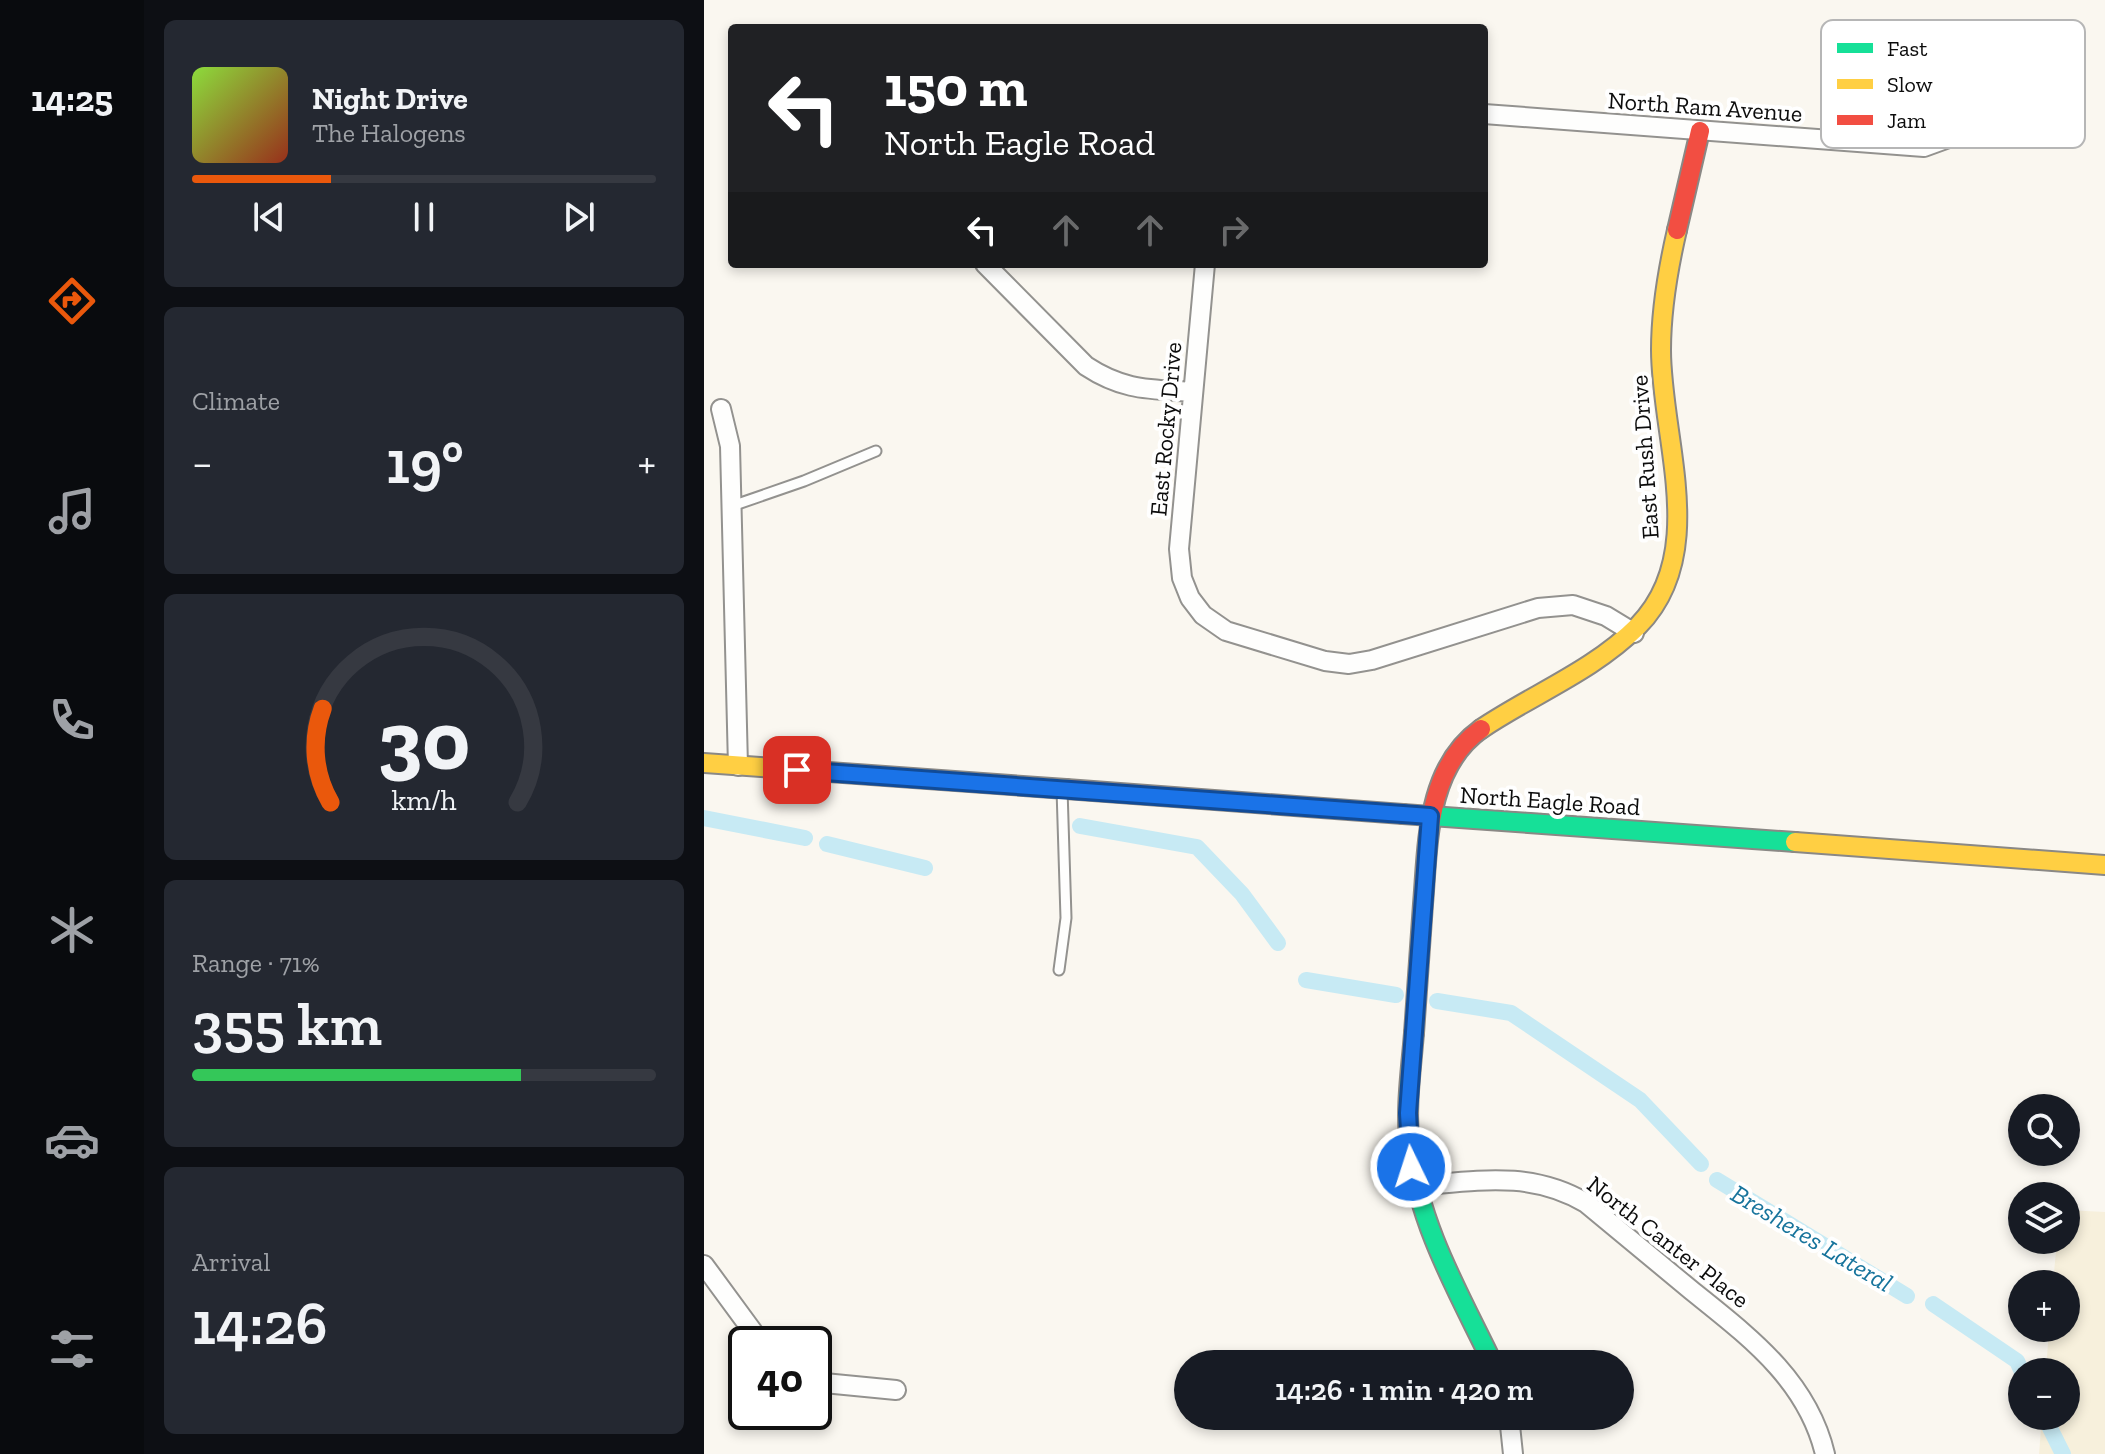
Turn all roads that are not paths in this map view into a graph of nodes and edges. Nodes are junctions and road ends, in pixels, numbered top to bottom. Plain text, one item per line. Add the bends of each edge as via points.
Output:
1 (1488, 114) edge
2 (1700, 131) junction
3 (1821, 140) edge
4 (989, 268) edge
5 (1205, 268) edge
6 (1193, 392) junction
7 (721, 409) dead end
8 (876, 451) dead end
9 (732, 506) junction
10 (1634, 633) junction
11 (704, 763) edge
12 (738, 766) junction
13 (1062, 789) junction
14 (1430, 816) junction
15 (2105, 865) edge
16 (1059, 970) dead end
17 (1414, 1186) junction
18 (704, 1265) edge
19 (749, 1326) edge
20 (1486, 1350) edge
21 (832, 1384) edge
22 (896, 1390) dead end
23 (1510, 1430) edge
24 (1513, 1454) edge
25 (1825, 1454) edge

1 - 2 street, North Ram Avenue
2 - 3 street, North Ram Avenue
2 - 10 main road, East Rush Drive via 1672,260 1662,337 1676,546 1669,578
4 - 6 street via 1105,379 1128,387
5 - 6 street, East Rocky Drive
6 - 10 street, East Rocky Drive via 1179,549 1182,578 1203,615 1226,631 1349,664 1538,608 1573,605
7 - 9 street via 730,446
8 - 9 lane
9 - 12 street
10 - 14 main road, East Rush Drive via 1462,745
11 - 12 main road, North Eagle Road
12 - 13 main road, North Eagle Road
13 - 14 main road, North Eagle Road
13 - 16 lane via 1066,918
14 - 15 main road, North Eagle Road
14 - 17 main road, East Rush Drive via 1408,1113
17 - 20 main road, East Rush Drive via 1431,1235
17 - 25 street, North Canter Place via 1514,1179 1551,1186 1586,1203 1769,1355 1803,1399
18 - 19 street
21 - 22 street
23 - 24 street

